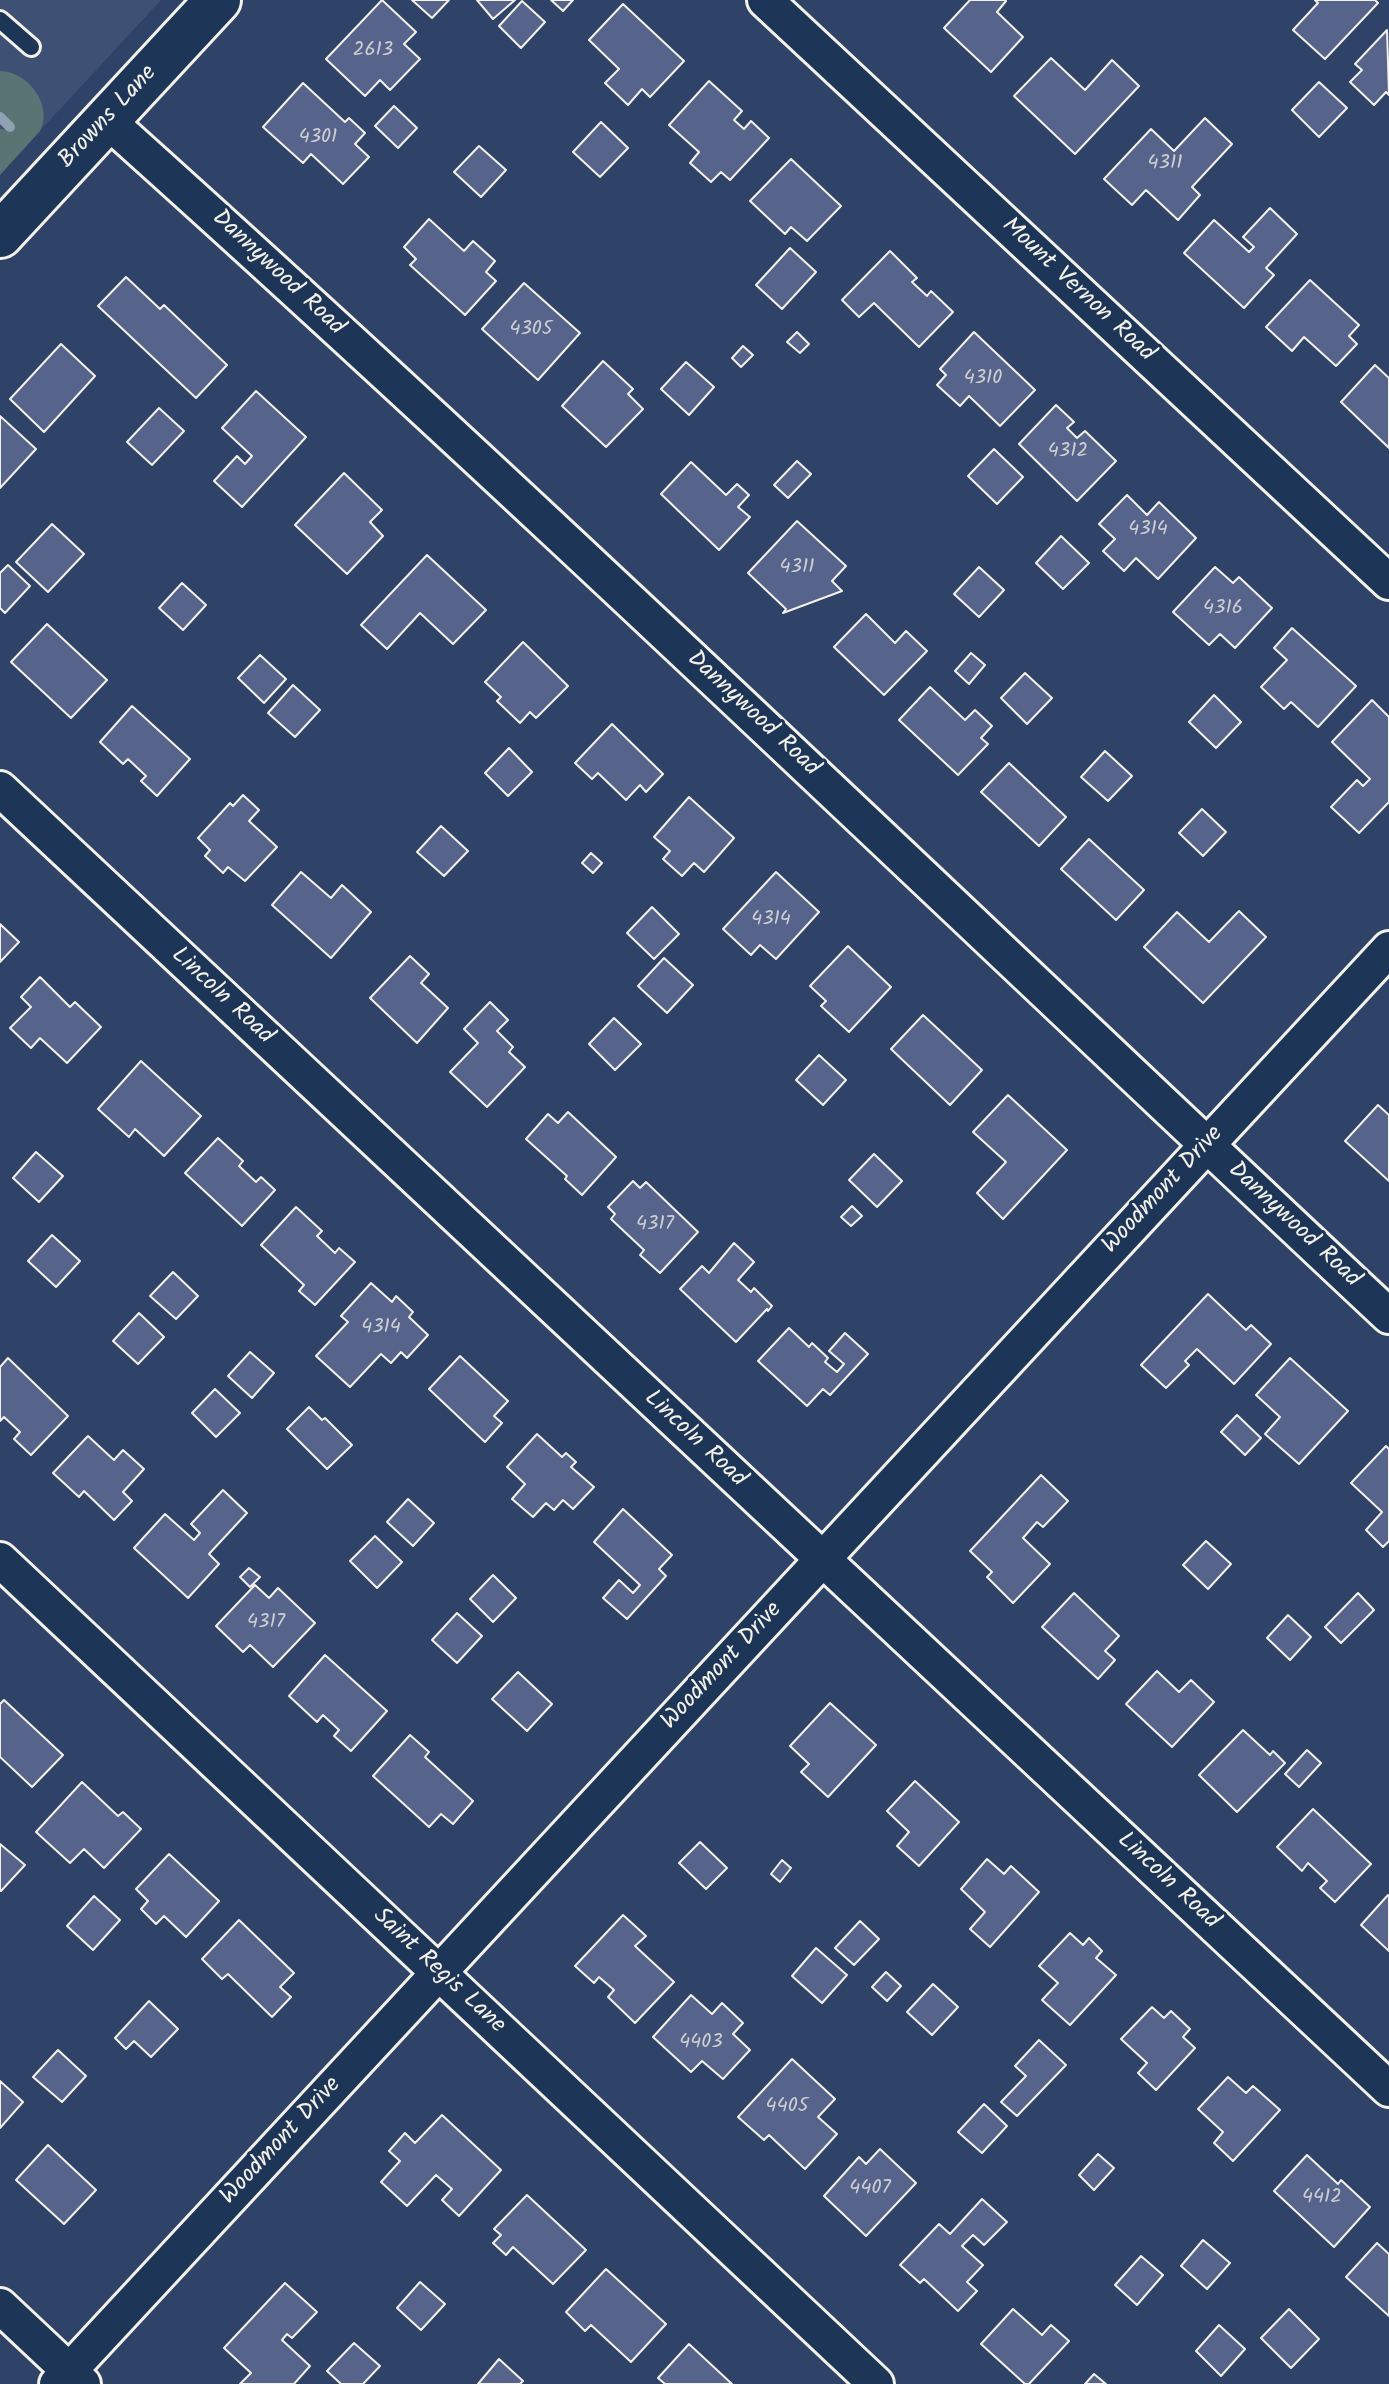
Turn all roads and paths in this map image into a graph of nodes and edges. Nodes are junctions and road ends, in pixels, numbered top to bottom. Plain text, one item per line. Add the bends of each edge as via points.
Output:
1 (218, 0) edge
2 (765, 0) edge
3 (0, 20) edge
4 (31, 47) dead end
5 (108, 121) junction
6 (0, 235) edge
7 (1389, 582) edge
8 (0, 789) edge
9 (1389, 949) edge
10 (1206, 1145) junction
11 (1389, 1316) edge
12 (0, 1560) edge
13 (822, 1560) junction
14 (439, 1973) junction
15 (1389, 2089) edge
16 (0, 2306) edge
17 (70, 2380) edge
18 (876, 2384) edge

1 - 5 street, Browns Lane
2 - 7 street, Mount Vernon Road
3 - 4 lane
5 - 6 street, Browns Lane
5 - 10 street, Dannywood Road via 258,254
8 - 13 street, Lincoln Road
9 - 10 street, Woodmont Drive
10 - 11 street, Dannywood Road
10 - 13 street, Woodmont Drive
12 - 14 street, Saint Regis Lane
13 - 14 street, Woodmont Drive
13 - 15 street, Lincoln Road
14 - 17 street, Woodmont Drive
14 - 18 street, Saint Regis Lane
16 - 17 street

